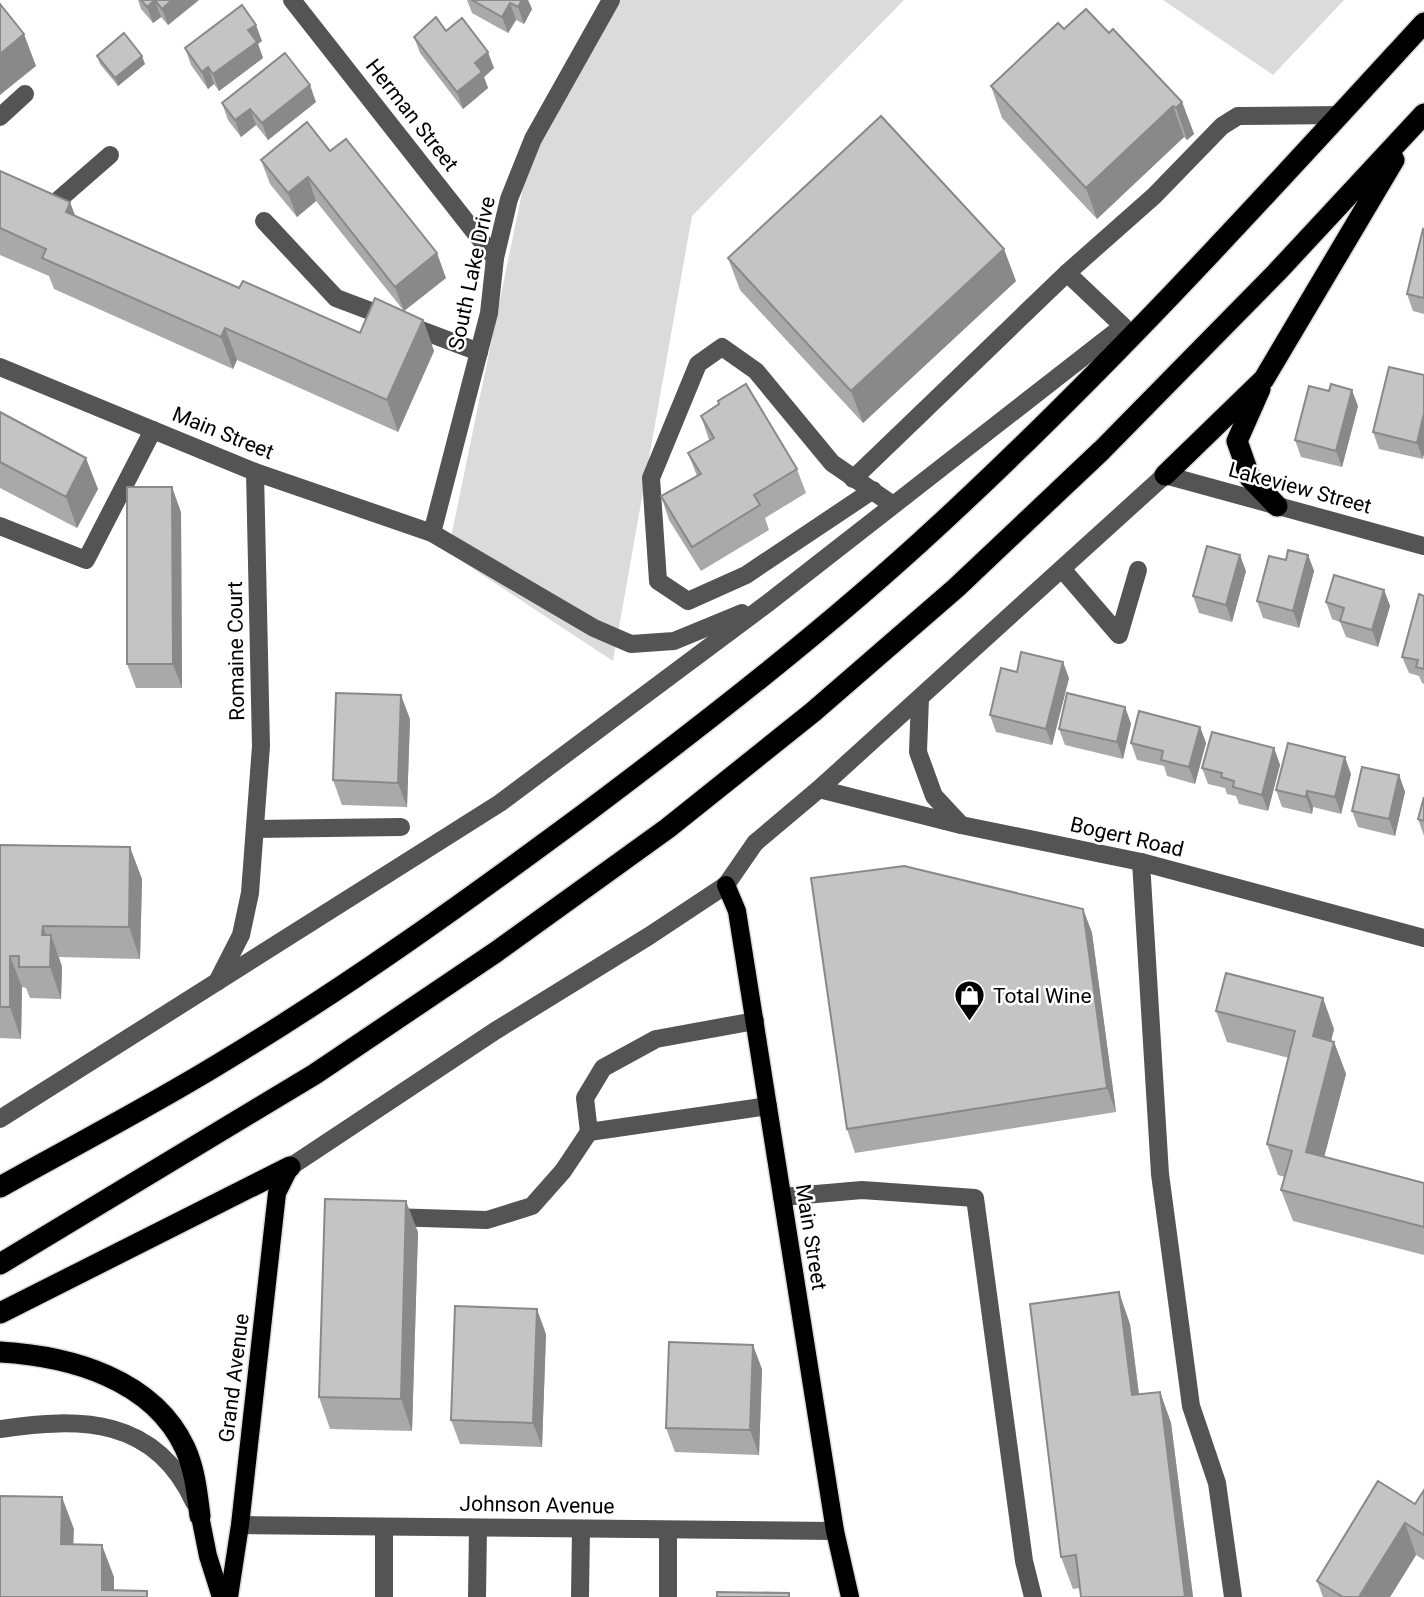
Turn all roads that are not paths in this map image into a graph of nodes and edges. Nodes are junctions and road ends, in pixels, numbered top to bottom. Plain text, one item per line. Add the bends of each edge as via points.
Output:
1 (292, 0) edge
2 (611, 0) edge
3 (1424, 23) edge
4 (25, 94) dead end
5 (1340, 115) junction
6 (0, 117) edge
7 (1419, 120) edge
8 (110, 155) dead end
9 (48, 209) edge
10 (264, 221) dead end
11 (495, 258) junction
12 (1198, 267) junction
13 (1068, 273) junction
14 (1123, 326) junction
15 (479, 352) junction
16 (0, 367) edge
17 (1264, 379) junction
18 (153, 430) junction
19 (255, 472) junction
20 (1165, 475) junction
21 (853, 479) junction
22 (873, 490) junction
23 (893, 505) junction
24 (1277, 506) junction
25 (0, 526) edge
26 (432, 533) junction
27 (1424, 546) edge
28 (1062, 569) junction
29 (1138, 570) dead end
30 (768, 603) junction
31 (920, 698) junction
32 (818, 789) junction
33 (961, 825) junction
34 (401, 827) dead end
35 (255, 830) junction
36 (1142, 862) junction
37 (726, 885) junction
38 (1424, 939) edge
39 (216, 984) junction
40 (755, 1021) junction
41 (768, 1106) junction
42 (0, 1119) edge
43 (589, 1132) junction
44 (290, 1167) junction
45 (0, 1187) edge
46 (782, 1197) junction
47 (368, 1217) edge
48 (0, 1264) edge
49 (0, 1313) edge
50 (0, 1352) edge
51 (0, 1429) edge
52 (200, 1516) junction
53 (240, 1525) junction
54 (384, 1527) junction
55 (478, 1528) junction
56 (581, 1529) junction
57 (668, 1530) junction
58 (835, 1531) junction
59 (220, 1597) edge
60 (229, 1597) edge
61 (384, 1597) edge
62 (477, 1597) edge
63 (580, 1597) edge
64 (668, 1597) edge
65 (849, 1597) edge
66 (1033, 1597) edge
67 (1233, 1597) edge

1 - 11 street, Herman Street
2 - 11 street, South Lake Drive via 533,139 509,199
3 - 5 highway
4 - 6 street
5 - 12 highway
5 - 13 street via 1238,116 1222,126 1154,196
7 - 17 highway
7 - 48 highway via 1102,450 956,588 813,712 668,828 496,952 315,1074
8 - 9 street
10 - 15 street via 337,298
11 - 15 street, South Lake Drive
12 - 14 highway
12 - 45 highway via 939,525 805,641 656,760 514,866 338,987 219,1064
13 - 14 street
13 - 21 street
14 - 23 street
15 - 26 street, South Lake Drive
16 - 18 street, Main Street
17 - 20 highway
17 - 24 highway via 1237,441 1250,478
18 - 19 street, Main Street
18 - 25 street via 86,560
19 - 26 street, Main Street
19 - 35 street, Romaine Court via 261,747
20 - 24 street, Lakeview Street
20 - 28 street
21 - 22 street
21 - 22 street via 832,463 755,371 722,347 698,364 651,478 657,581 688,601 746,575
22 - 23 street
23 - 30 street
24 - 27 street, Lakeview Street
26 - 30 street, Main Street via 594,628 631,644 674,641
28 - 29 street via 1119,635
28 - 31 street
30 - 39 street via 500,803
31 - 32 street
31 - 33 street via 918,752 934,796
32 - 33 street, Bogert Road
32 - 37 street via 755,843
33 - 36 street, Bogert Road
34 - 35 street
35 - 39 street, Romaine Court via 241,935
36 - 38 street, Bogert Road
36 - 67 street via 1160,1174 1191,1406 1217,1483
37 - 40 main road, Main Street via 737,911
37 - 44 street
39 - 42 street
40 - 41 main road, Main Street
40 - 43 street via 656,1039 603,1069 585,1098
41 - 43 street
41 - 46 main road, Main Street
43 - 47 street via 532,1206 487,1220
44 - 49 highway
44 - 53 main road, Grand Avenue via 277,1193
46 - 58 main road, Main Street
46 - 66 street via 862,1190 975,1198 1024,1560
50 - 52 highway via 82,1366 127,1385 161,1411 186,1450
51 - 52 street via 69,1422 105,1426 138,1439 164,1457 185,1481
52 - 59 main road
53 - 54 street, Johnson Avenue
53 - 60 main road, Grand Avenue
54 - 55 street, Johnson Avenue
54 - 61 street
55 - 56 street, Johnson Avenue
55 - 62 street
56 - 57 street, Johnson Avenue
56 - 63 street
57 - 58 street, Johnson Avenue
57 - 64 street
58 - 65 main road, Main Street

